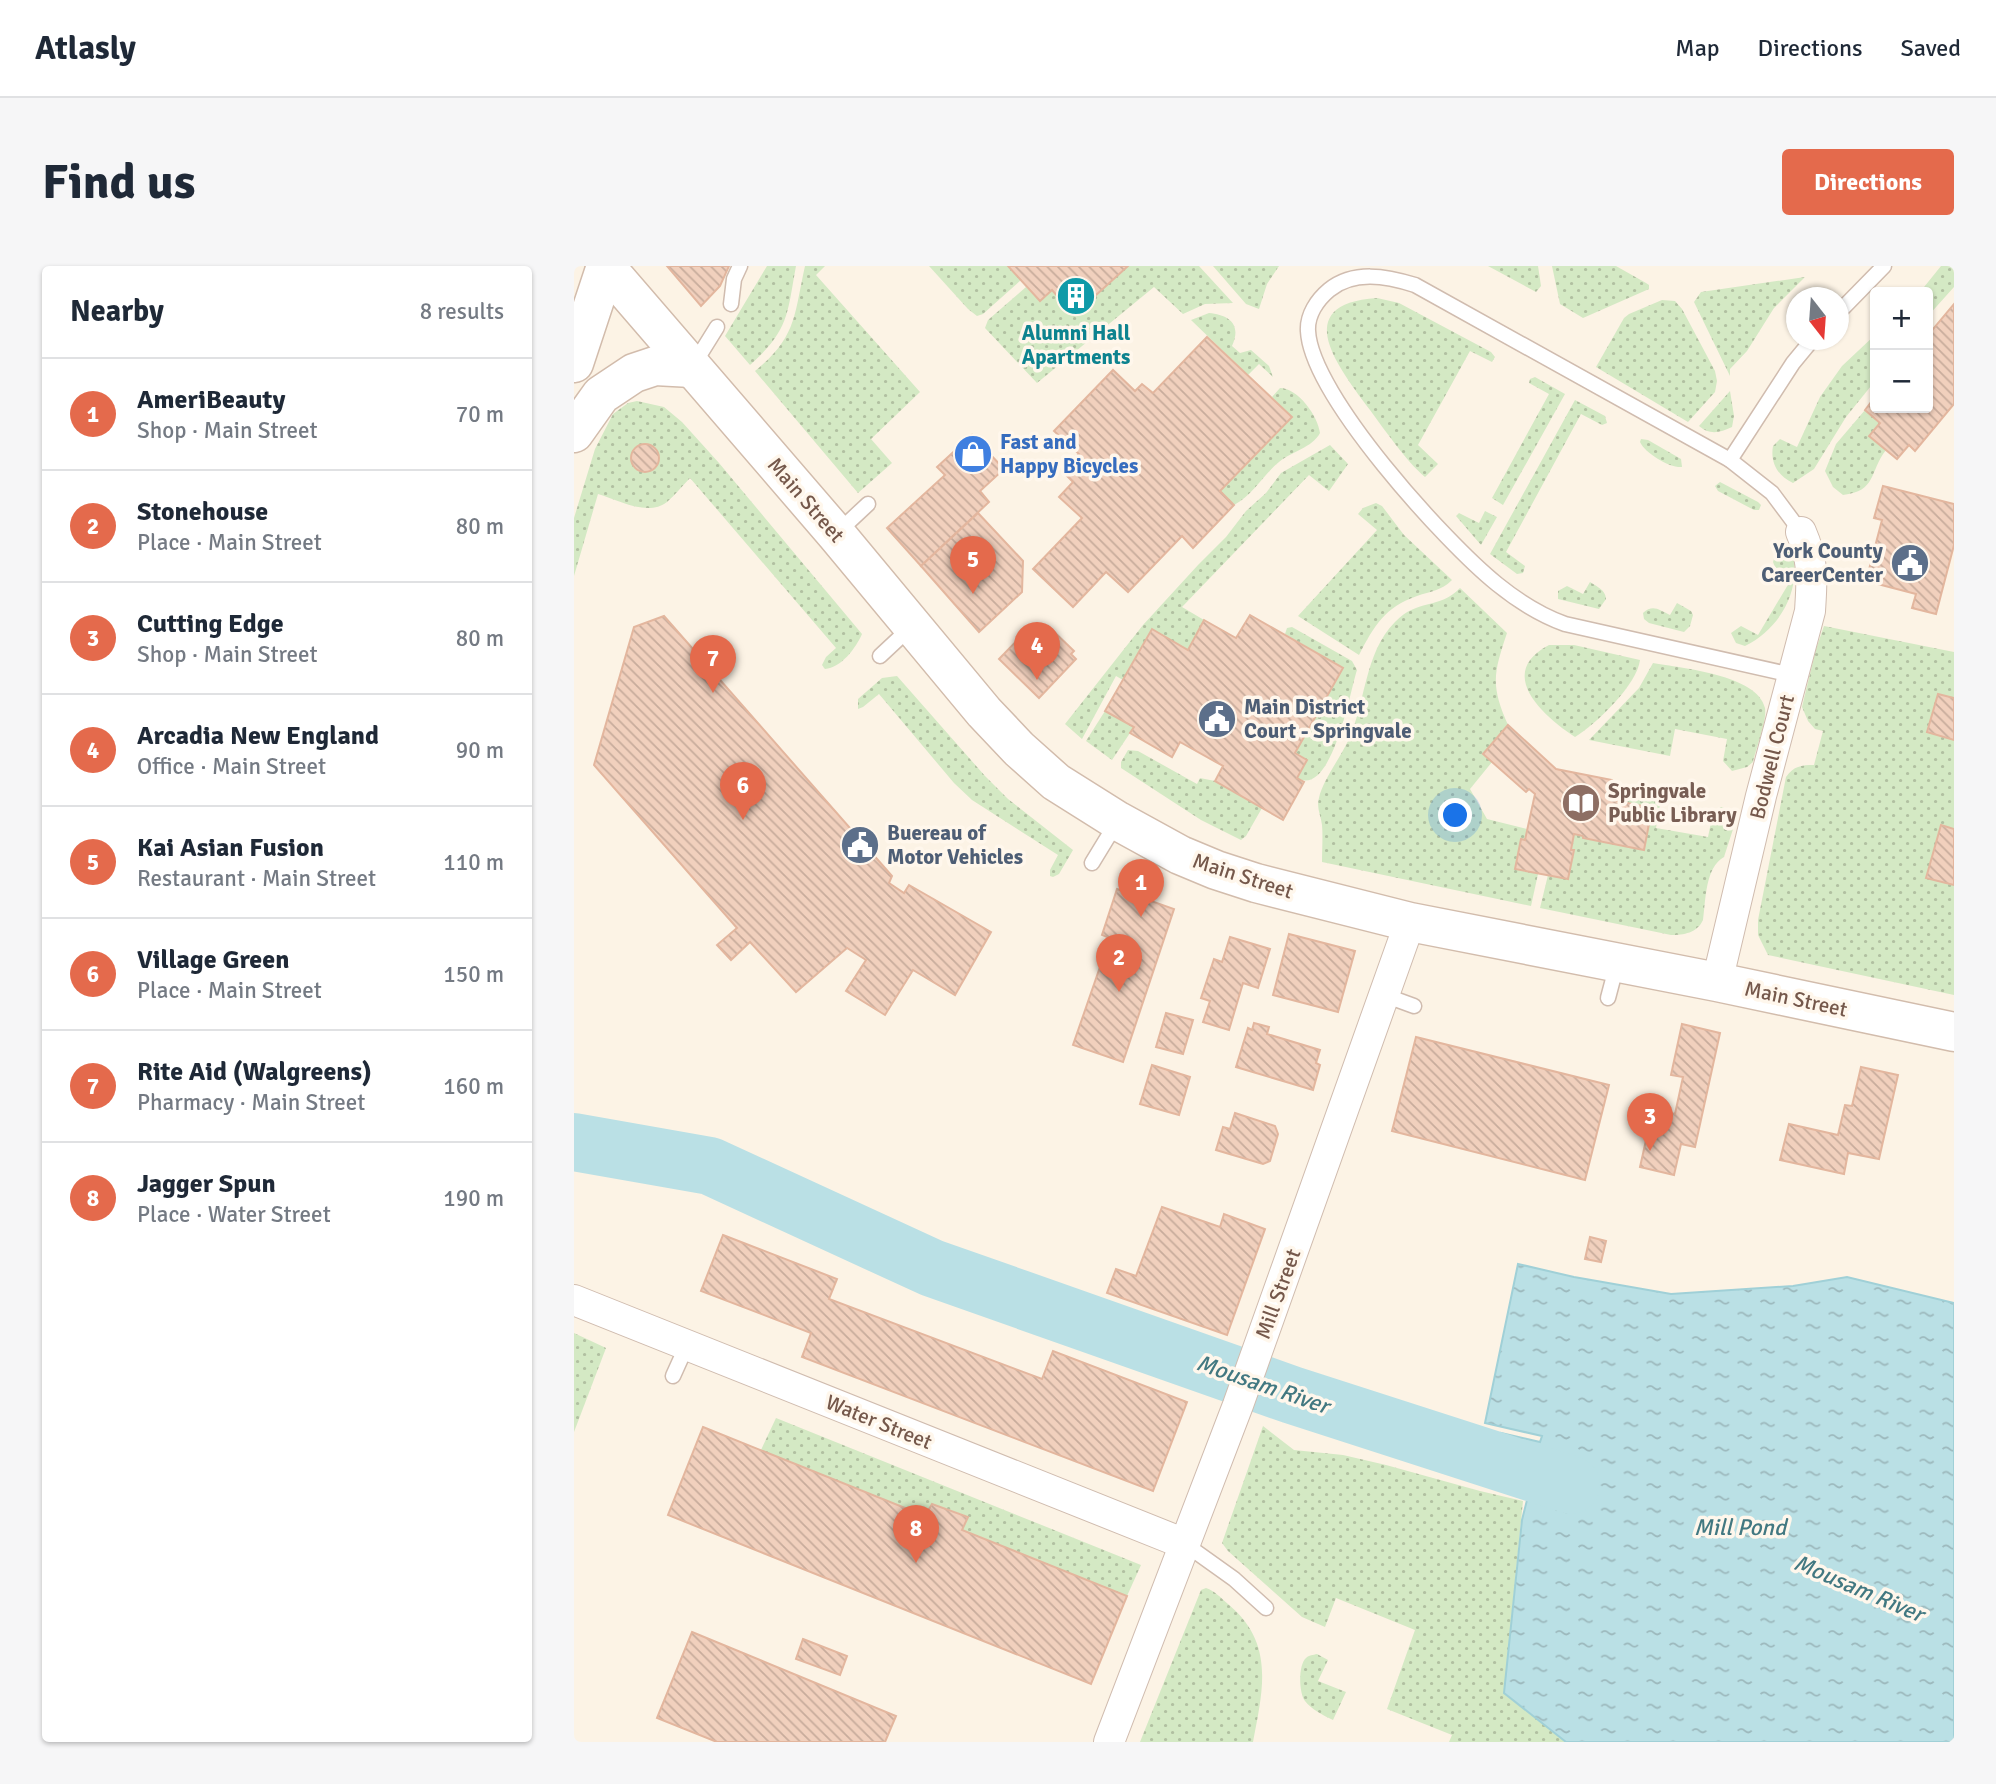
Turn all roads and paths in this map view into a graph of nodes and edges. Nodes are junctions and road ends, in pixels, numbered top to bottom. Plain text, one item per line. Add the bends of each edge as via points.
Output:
1 (606, 266) edge
2 (740, 266) edge
3 (1884, 266) edge
4 (1849, 302) edge
5 (731, 304) dead end
6 (717, 327) dead end
7 (1804, 350) edge
8 (574, 363) edge
9 (692, 369) junction
10 (574, 433) edge
11 (1730, 460) junction
12 (868, 504) dead end
13 (1801, 532) joint
14 (836, 534) junction
15 (911, 627) junction
16 (880, 656) dead end
17 (1792, 674) junction
18 (1118, 821) junction
19 (1092, 863) dead end
20 (1410, 922) junction
21 (1717, 982) junction
22 (1384, 995) junction
23 (1414, 1006) dead end
24 (1954, 1032) edge
25 (574, 1300) edge
26 (687, 1345) junction
27 (673, 1376) dead end
28 (1185, 1544) junction
29 (1266, 1608) dead end
30 (1109, 1742) edge

1 - 8 main road
1 - 9 main road, Main Street
2 - 5 lane
3 - 4 lane
6 - 9 lane
7 - 11 lane
9 - 10 main road via 655,366 634,373 601,395
9 - 14 main road, Main Street
11 - 13 lane via 1772,493
11 - 17 lane via 1415,285 1388,276 1364,277 1339,283 1313,308 1307,329 1312,352 1350,420 1441,533 1496,584 1543,616 1565,624
12 - 14 lane
13 - 17 street, Bodwell Court via 1810,554 1812,581 1810,611
14 - 15 main road, Main Street
15 - 16 lane
15 - 18 main road, Main Street via 1019,749 1056,782
17 - 21 street, Bodwell Court
18 - 19 lane
18 - 20 main road, Main Street via 1216,870
20 - 21 main road, Main Street via 1613,981
20 - 22 street, Mill Street
21 - 24 main road, Main Street
22 - 23 lane
22 - 28 street, Mill Street
25 - 26 street, Water Street
26 - 27 lane
26 - 28 street, Water Street
28 - 29 lane
28 - 30 street, Mill Street

